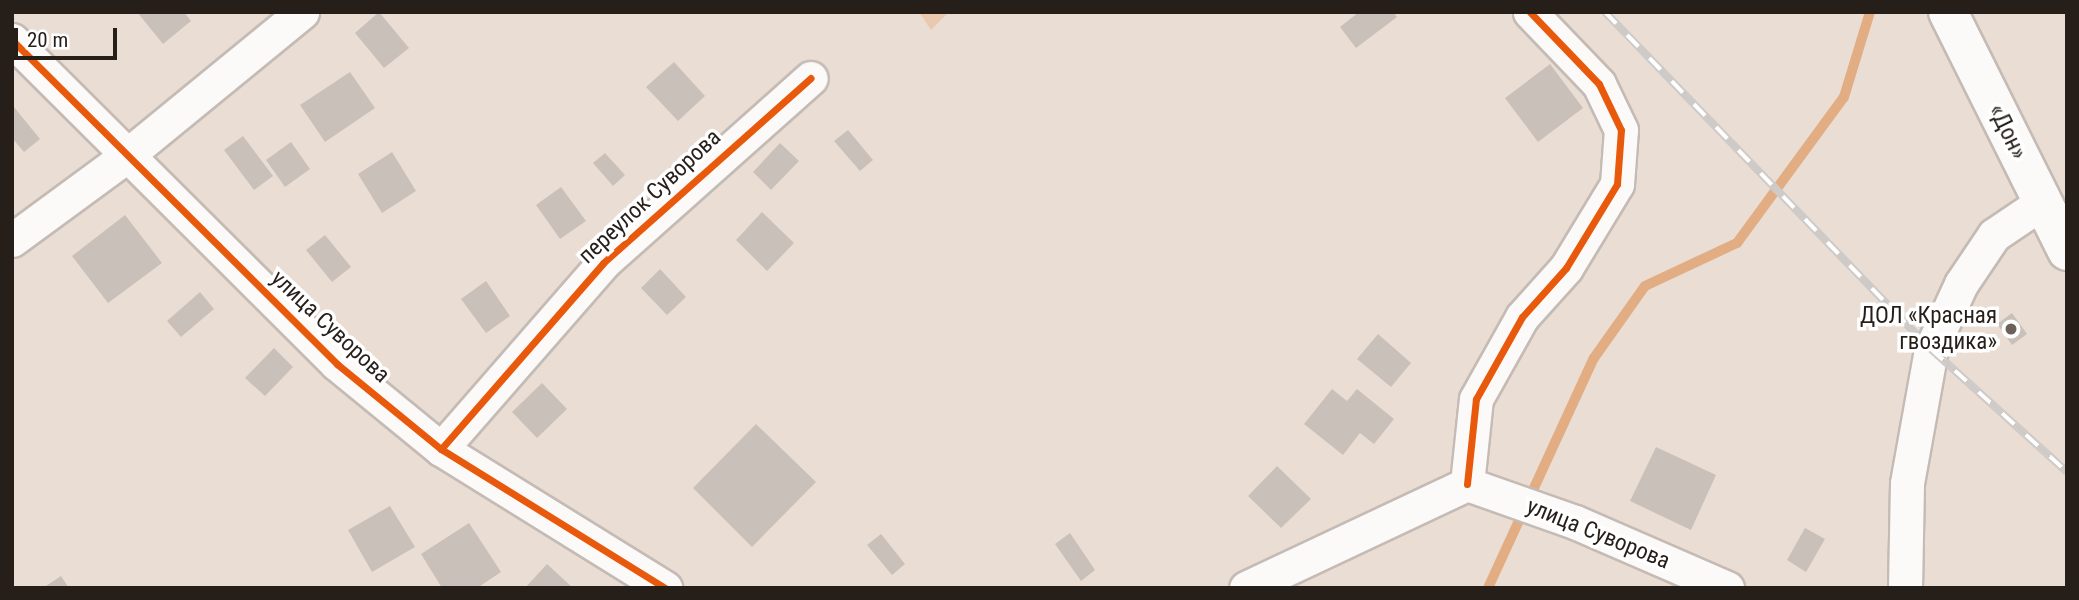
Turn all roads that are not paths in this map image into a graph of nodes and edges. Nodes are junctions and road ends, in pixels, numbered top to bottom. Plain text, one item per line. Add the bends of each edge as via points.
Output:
1 (302, 12) edge
2 (1530, 12) edge
3 (1948, 12) edge
4 (12, 40) edge
5 (811, 78) dead end
6 (125, 157) junction
7 (2043, 202) junction
8 (12, 240) edge
9 (2067, 251) edge
10 (441, 449) junction
11 (1467, 484) junction
12 (665, 588) edge
13 (1246, 588) edge
14 (1727, 588) edge
15 (1905, 588) edge

1 - 6 street
2 - 11 street via 1599,84 1620,130 1617,184 1566,268 1522,317 1476,399
3 - 7 highway, «Дон»
4 - 6 street, улица Суворова
5 - 10 street, переулок Суворова via 603,263
6 - 8 street
6 - 10 street, улица Суворова via 337,365
7 - 9 highway, «Дон»
7 - 15 street via 1994,235 1961,284 1931,349 1907,483
10 - 12 street, улица Суворова
11 - 13 street
11 - 14 street, улица Суворова via 1575,522

